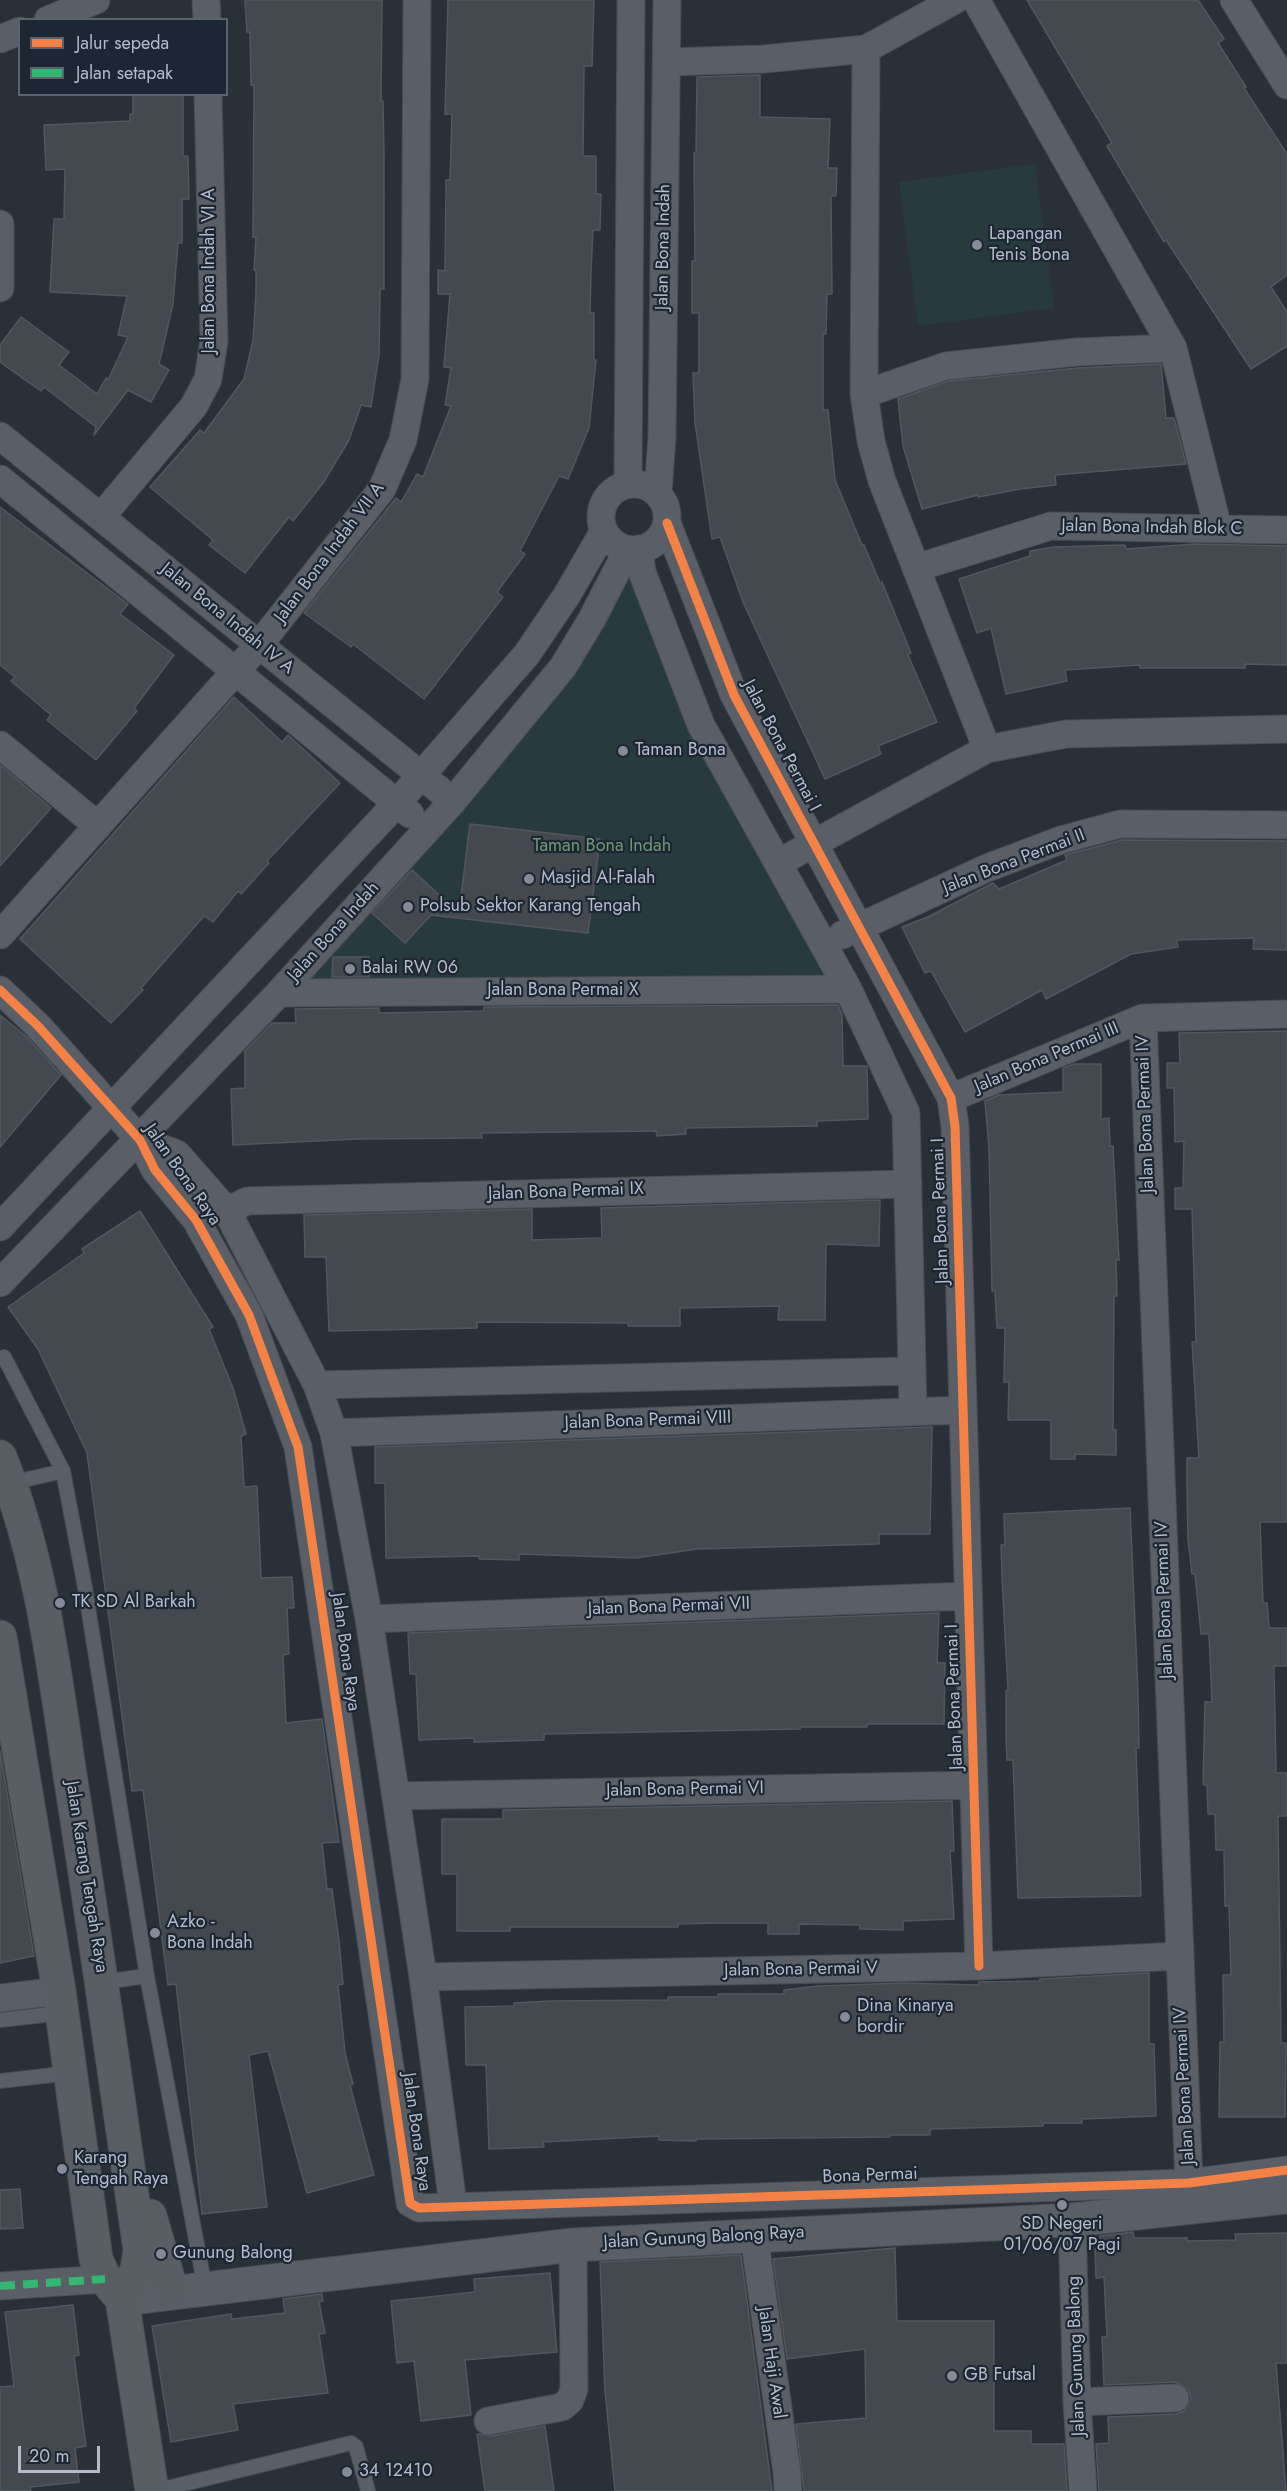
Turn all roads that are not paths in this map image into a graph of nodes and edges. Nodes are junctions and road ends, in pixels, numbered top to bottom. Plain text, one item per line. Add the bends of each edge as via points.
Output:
1 (96, 0) edge
2 (206, 0) edge
3 (417, 0) edge
4 (631, 0) edge
5 (668, 0) edge
6 (955, 0) edge
7 (976, 0) edge
8 (1234, 0) edge
9 (53, 18) edge
10 (207, 18) edge
11 (18, 32) edge
12 (0, 39) edge
13 (866, 49) junction
14 (667, 62) junction
15 (1287, 85) edge
16 (208, 96) edge
17 (0, 224) edge
18 (0, 288) edge
19 (1173, 348) junction
20 (864, 394) junction
21 (0, 436) edge
22 (0, 479) edge
23 (628, 484) junction
24 (658, 494) junction
25 (100, 517) junction
26 (667, 523) junction
27 (1218, 528) junction
28 (1287, 530) edge
29 (604, 531) junction
30 (633, 549) junction
31 (915, 568) junction
32 (259, 645) junction
33 (236, 672) junction
34 (1287, 729) edge
35 (0, 745) edge
36 (987, 749) junction
37 (421, 775) junction
38 (453, 801) junction
39 (397, 803) junction
40 (1287, 825) edge
41 (98, 826) junction
42 (428, 829) junction
43 (814, 844) junction
44 (778, 863) junction
45 (858, 927) junction
46 (0, 935) edge
47 (823, 944) junction
48 (848, 989) junction
49 (0, 990) edge
50 (279, 993) junction
51 (1287, 1014) edge
52 (1143, 1018) junction
53 (951, 1098) junction
54 (111, 1109) junction
55 (140, 1140) junction
56 (908, 1184) junction
57 (227, 1211) junction
58 (0, 1227) edge
59 (0, 1283) edge
60 (4, 1357) dead end
61 (912, 1371) junction
62 (317, 1385) junction
63 (913, 1410) junction
64 (963, 1410) junction
65 (334, 1433) junction
66 (5, 1470) edge
67 (63, 1471) junction
68 (968, 1596) junction
69 (369, 1619) junction
70 (0, 1637) edge
71 (974, 1785) junction
72 (396, 1796) junction
73 (1179, 1956) junction
74 (979, 1966) junction
75 (147, 1976) junction
76 (423, 1977) junction
77 (103, 1982) junction
78 (0, 1998) edge
79 (61, 2002) junction
80 (0, 2020) edge
81 (70, 2073) junction
82 (0, 2081) edge
83 (123, 2127) junction
84 (78, 2132) junction
85 (1287, 2170) edge
86 (129, 2175) junction
87 (1189, 2182) junction
88 (1287, 2197) edge
89 (453, 2205) junction
90 (1072, 2220) junction
91 (753, 2235) junction
92 (573, 2245) junction
93 (0, 2286) edge
94 (205, 2288) junction
95 (113, 2289) junction
96 (172, 2292) junction
97 (1175, 2398) dead end
98 (1077, 2402) junction
99 (488, 2421) dead end
100 (153, 2491) edge
101 (368, 2491) edge
102 (788, 2491) edge
103 (1083, 2491) edge

1 - 9 street
2 - 10 street
3 - 32 street, Jalan Bona Indah VII A via 416,380 403,440 382,489
4 - 23 street, Jalan Bona Indah
5 - 14 street, Jalan Bona Indah
6 - 13 street
7 - 19 street
8 - 15 street
11 - 12 street
13 - 14 street via 764,59
13 - 20 street
14 - 24 street, Jalan Bona Indah
16 - 25 street, Jalan Bona Indah VI A via 214,341 208,380 194,406
17 - 18 street
19 - 20 street via 1077,352 946,366
19 - 27 street
20 - 31 street via 882,481
21 - 25 street, Jalan Bona Indah IV A
22 - 33 street, Jalan Bona Indah IV A
23 - 24 street via 649,487
23 - 29 street via 617,488 602,507
24 - 26 street via 666,507
25 - 32 street, Jalan Bona Indah IV A
26 - 30 street via 657,540
26 - 43 street, Jalan Bona Permai I via 734,695
27 - 28 street, Jalan Bona Indah Blok C
27 - 31 street, Jalan Bona Indah Blok C via 1051,526
29 - 30 street via 618,545
29 - 37 street via 527,654
30 - 38 street, Jalan Bona Indah via 562,667
30 - 44 street, Jalan Bona Permai I via 702,725
31 - 36 street
32 - 33 street, Jalan Bona Indah VII A
32 - 37 street, Jalan Bona Indah IV A
33 - 39 street, Jalan Bona Indah IV A
33 - 41 street, Jalan Bona Indah VII A
34 - 36 street via 1066,734
35 - 41 street
36 - 43 street
37 - 38 street, Jalan Bona Indah IV A
37 - 39 street
38 - 42 street, Jalan Bona Indah
39 - 42 street, Jalan Bona Indah IV A
39 - 54 street
40 - 45 street, Jalan Bona Permai II via 1120,824 1061,840 987,868
41 - 46 street, Jalan Bona Indah VII A
42 - 50 street, Jalan Bona Indah
43 - 44 street
43 - 45 street, Jalan Bona Permai I
44 - 47 street, Jalan Bona Permai I
45 - 47 street, Jalan Bona Permai II
45 - 53 street, Jalan Bona Permai I
47 - 48 street, Jalan Bona Permai I
48 - 50 street, Jalan Bona Permai X
48 - 56 street, Jalan Bona Permai I via 906,1113
49 - 54 street, Jalan Bona Raya via 38,1026
50 - 55 street, Jalan Bona Indah
51 - 52 street, Jalan Bona Permai III
52 - 53 street, Jalan Bona Permai III
52 - 73 street, Jalan Bona Permai IV
53 - 64 street, Jalan Bona Permai I
54 - 55 street, Jalan Bona Raya
54 - 58 street
55 - 57 street, Jalan Bona Raya via 177,1154
55 - 59 street, Jalan Bona Indah
55 - 89 street, Jalan Bona Raya via 155,1170 196,1220 249,1315 298,1447 410,2203 419,2208
56 - 57 street, Jalan Bona Permai IX via 247,1201
56 - 61 street, Jalan Bona Permai I
57 - 62 street, Jalan Bona Raya
60 - 67 lane
61 - 62 street
61 - 63 street, Jalan Bona Permai I
62 - 65 street, Jalan Bona Raya
63 - 64 street, Jalan Bona Permai VIII
63 - 65 street, Jalan Bona Permai VIII
64 - 68 street, Jalan Bona Permai I
65 - 69 street, Jalan Bona Raya
66 - 67 lane
66 - 77 main road, Jalan Karang Tengah Raya via 44,1609
67 - 75 lane
68 - 69 street, Jalan Bona Permai VII
68 - 71 street, Jalan Bona Permai I
69 - 72 street, Jalan Bona Raya
70 - 79 main road
71 - 72 street, Jalan Bona Permai VI
71 - 74 street, Jalan Bona Permai I
72 - 76 street, Jalan Bona Raya
73 - 74 street, Jalan Bona Permai V
73 - 87 street, Jalan Bona Permai IV
74 - 76 street, Jalan Bona Permai V
75 - 77 lane
75 - 94 lane
76 - 89 street, Jalan Bona Raya
77 - 83 main road, Jalan Karang Tengah Raya
78 - 79 street
79 - 80 lane
79 - 81 main road
81 - 82 lane
81 - 84 main road
83 - 84 main road
83 - 86 main road, Jalan Karang Tengah Raya
84 - 95 main road via 96,2259
85 - 87 street, Bona Permai
86 - 95 main road, Jalan Karang Tengah Raya via 140,2250 137,2270
86 - 96 main road via 148,2203
87 - 89 street, Bona Permai
88 - 90 street, Jalan Gunung Balong Raya
90 - 91 street, Jalan Gunung Balong Raya
90 - 98 street, Jalan Gunung Balong
91 - 92 street, Jalan Gunung Balong Raya
91 - 102 street, Jalan Haji Awal
92 - 94 street, Jalan Gunung Balong Raya
92 - 99 street via 574,2389 570,2400 562,2407
93 - 95 street
94 - 96 street, Jalan Gunung Balong Raya
95 - 96 street, Jalan Gunung Balong Raya
95 - 100 main road
97 - 98 street
98 - 103 street, Jalan Gunung Balong
100 - 101 lane via 351,2444 356,2447

